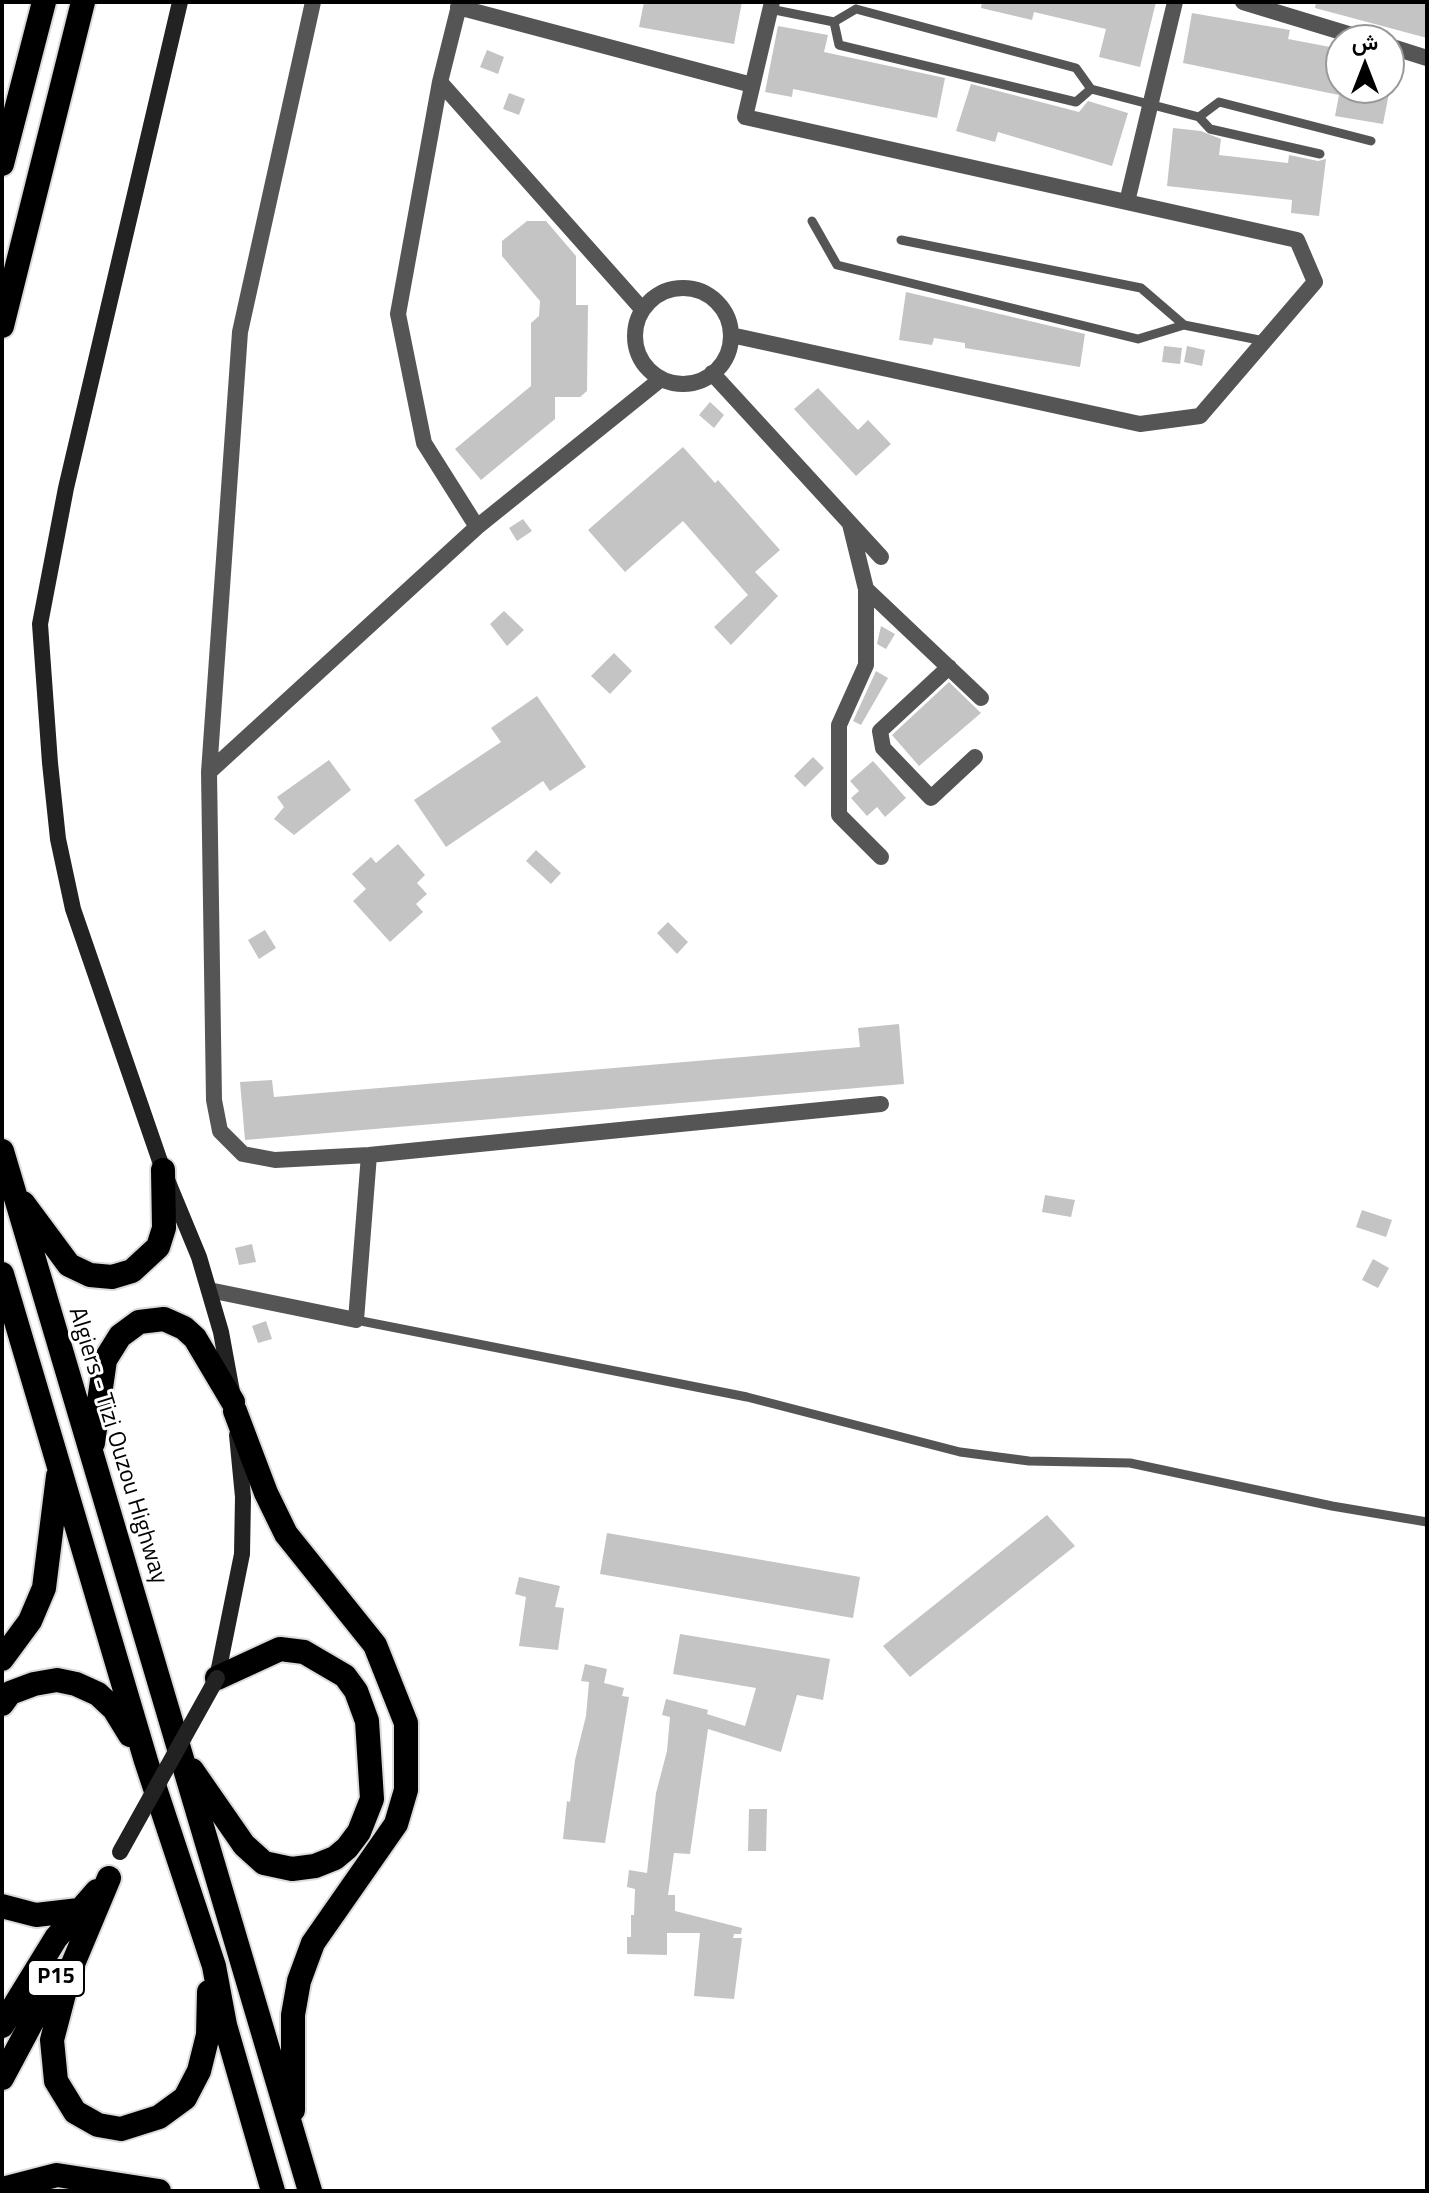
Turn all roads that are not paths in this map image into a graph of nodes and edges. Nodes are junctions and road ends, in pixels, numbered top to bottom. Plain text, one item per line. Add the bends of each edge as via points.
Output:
1 (44, 2) edge
2 (83, 2) edge
3 (180, 2) edge
4 (313, 2) edge
5 (1175, 2) edge
6 (1243, 2) edge
7 (459, 5) edge
8 (771, 6) edge
9 (834, 22) junction
10 (1325, 27) edge
11 (1405, 51) edge
12 (1427, 58) edge
13 (440, 82) junction
14 (752, 85) junction
15 (1091, 89) junction
16 (1149, 104) junction
17 (1199, 117) junction
18 (1371, 141) dead end
19 (1320, 154) dead end
20 (2, 164) edge
21 (1127, 202) junction
22 (812, 221) dead end
23 (901, 240) dead end
24 (642, 309) junction
25 (1184, 325) junction
26 (2, 326) edge
27 (731, 335) junction
28 (1264, 341) junction
29 (712, 373) junction
30 (661, 379) junction
31 (850, 524) junction
32 (477, 527) junction
33 (881, 557) dead end
34 (866, 589) junction
35 (949, 667) junction
36 (981, 698) dead end
37 (975, 757) dead end
38 (209, 772) junction
39 (881, 857) dead end
40 (881, 1104) dead end
41 (2, 1151) edge
42 (369, 1155) junction
43 (163, 1170) junction
44 (10, 1186) junction
45 (2, 1274) edge
46 (209, 1290) junction
47 (356, 1320) junction
48 (234, 1407) junction
49 (91, 1462) junction
50 (59, 1466) junction
51 (1427, 1522) edge
52 (2, 1659) edge
53 (217, 1678) junction
54 (2, 1704) edge
55 (181, 1756) junction
56 (146, 1761) junction
57 (109, 1878) junction
58 (2, 1906) edge
59 (79, 1910) junction
60 (214, 1966) junction
61 (2, 2026) edge
62 (2, 2078) edge
63 (293, 2136) junction
64 (2, 2189) edge
65 (159, 2191) edge
66 (273, 2191) edge
67 (310, 2191) edge

1 - 20 highway
2 - 26 highway
3 - 43 main road via 73,459 40,624 58,839 73,909
4 - 38 street via 240,332
5 - 16 street
6 - 10 street
7 - 13 street
7 - 14 street
8 - 9 lane
8 - 14 street
9 - 15 lane via 856,9 1076,68
9 - 15 lane via 839,45 1076,102
11 - 12 street
13 - 24 street
13 - 32 street via 398,314 424,443
14 - 21 street via 745,117
15 - 16 lane
16 - 17 lane
16 - 21 street
17 - 18 lane via 1219,102
17 - 19 lane via 1210,129
21 - 28 street via 1297,240 1315,282
22 - 25 lane via 837,265 1138,339
23 - 25 lane via 1141,288
24 - 27 street via 666,291 696,290 721,307
24 - 30 street via 634,339 638,355
25 - 28 lane
27 - 28 street via 1140,424 1200,416
27 - 29 street via 728,351
29 - 30 street via 693,383
29 - 31 street
30 - 32 street
31 - 33 street
31 - 34 street
32 - 38 street
34 - 35 street
34 - 39 street via 866,665 839,725 839,815
35 - 36 street
35 - 37 street via 880,731 883,748 931,798
38 - 42 street via 214,1100 220,1131 236,1149 258,1159
40 - 42 street
41 - 44 highway, Algiers - Tizi Ouzou Highway
42 - 47 street
43 - 44 highway via 164,1228 158,1247 132,1271 112,1277 69,1265
43 - 46 main road
44 - 49 highway, Algiers - Tizi Ouzou Highway
45 - 50 highway
46 - 47 street
46 - 48 main road
47 - 51 lane via 747,1397 960,1452 1029,1461 1130,1463
48 - 49 highway via 184,1328 164,1319 139,1322 120,1336 105,1360
48 - 53 main road via 243,1497 242,1554
48 - 63 highway via 286,1534 375,1645 406,1723 407,1779 396,1824 313,1943 299,1981 293,2015
49 - 55 highway, Algiers - Tizi Ouzou Highway
50 - 52 highway via 44,1588 30,1621
50 - 56 highway
53 - 55 highway via 280,1649 304,1652 345,1676 367,1721 372,1799 359,1832 335,1858 315,1866 292,1869 264,1863 244,1845
53 - 57 main road, bridge
54 - 56 highway via 10,1693 34,1684 76,1684 114,1709
55 - 63 highway, Algiers - Tizi Ouzou Highway
56 - 60 highway
57 - 59 highway, P15
57 - 60 highway via 70,1971 52,2040 56,2081 75,2112 98,2125 121,2129 159,2117 185,2098 208,2035
57 - 62 highway, P15
58 - 59 highway via 36,1915
59 - 61 highway, P15
60 - 66 highway via 225,2025
63 - 67 highway, Algiers - Tizi Ouzou Highway
64 - 65 highway via 57,2175

